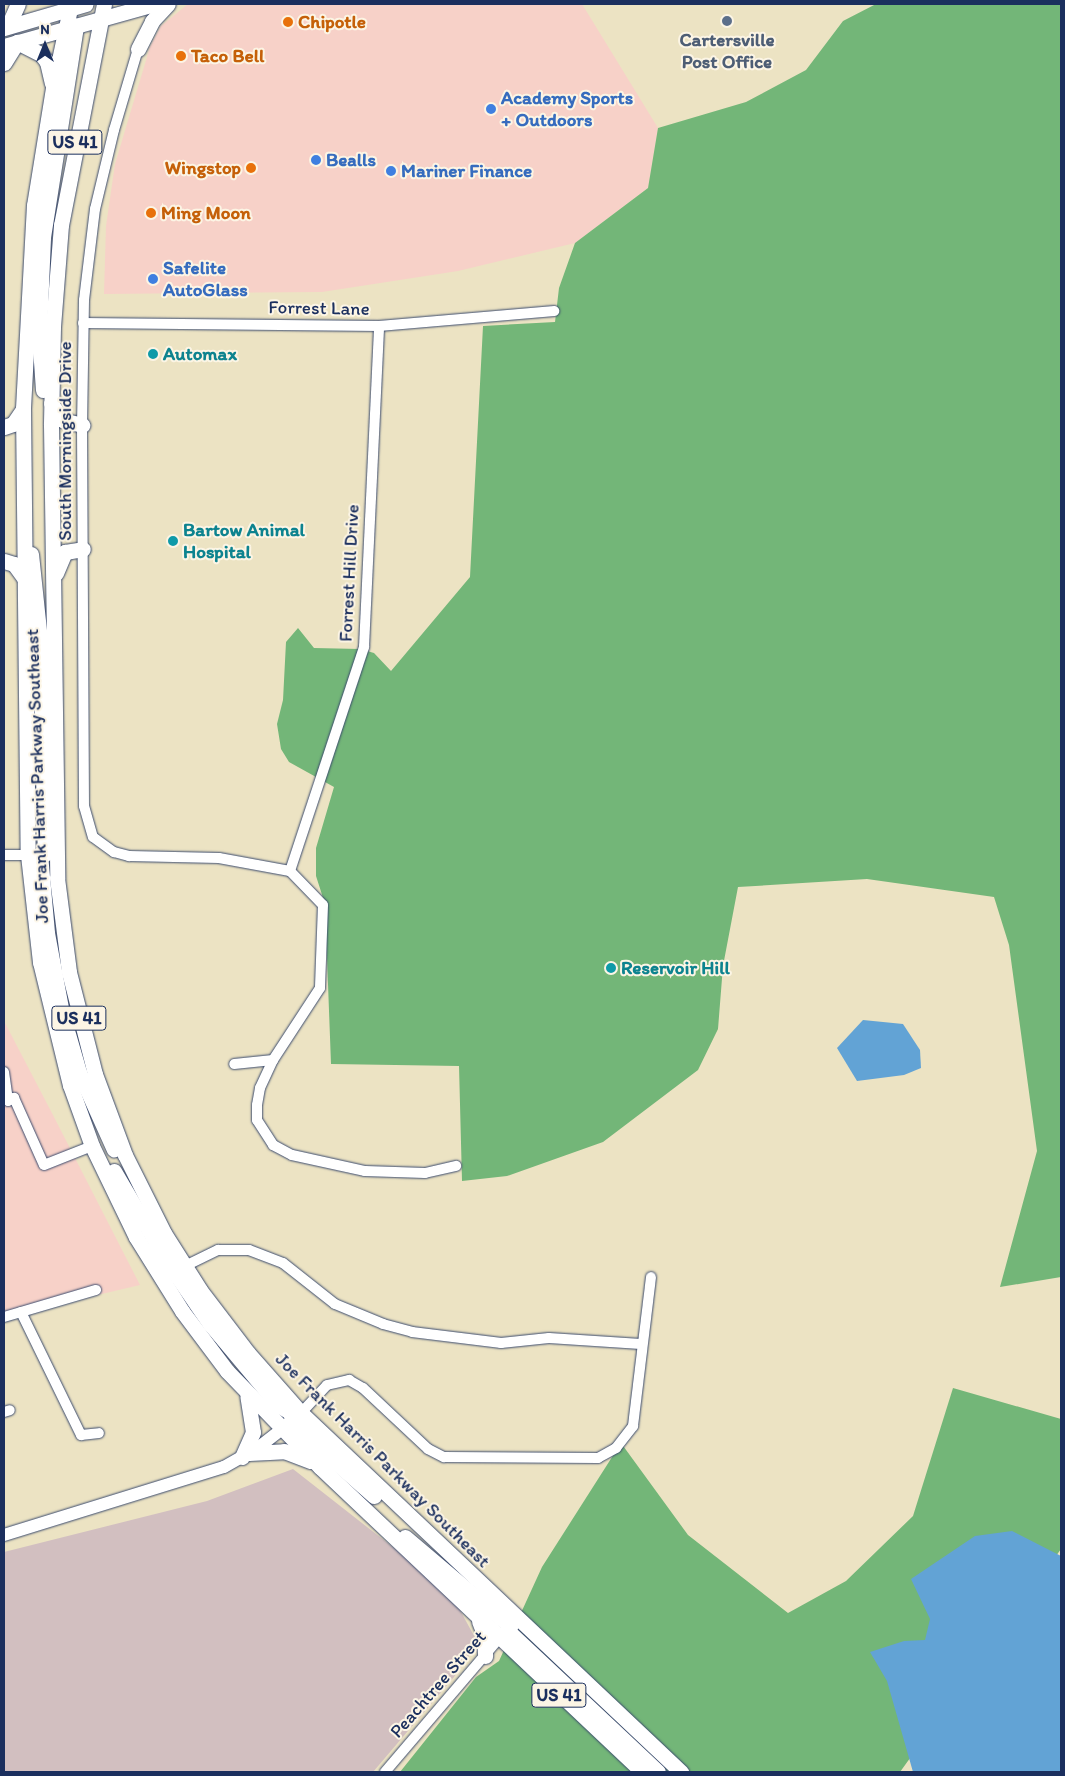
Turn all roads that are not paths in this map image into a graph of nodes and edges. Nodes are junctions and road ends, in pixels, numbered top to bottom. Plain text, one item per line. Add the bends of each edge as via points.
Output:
1 (18, 4) edge
2 (25, 4) edge
3 (86, 4) edge
4 (154, 4) edge
5 (168, 4) edge
6 (71, 6) edge
7 (103, 11) edge
8 (46, 14) junction
9 (116, 15) junction
10 (75, 25) junction
11 (6, 27) edge
12 (10, 44) edge
13 (138, 49) junction
14 (4, 63) edge
15 (53, 88) junction
16 (554, 311) dead end
17 (83, 323) junction
18 (379, 326) junction
19 (51, 403) junction
20 (23, 409) junction
21 (51, 425) junction
22 (82, 425) junction
23 (4, 427) edge
24 (24, 529) junction
25 (83, 549) junction
26 (4, 561) edge
27 (24, 578) junction
28 (52, 590) junction
29 (42, 854) junction
30 (4, 855) edge
31 (290, 871) junction
32 (273, 1060) junction
33 (234, 1064) dead end
34 (4, 1072) edge
35 (6, 1101) edge
36 (85, 1128) junction
37 (92, 1146) junction
38 (456, 1166) dead end
39 (184, 1266) junction
40 (651, 1277) dead end
41 (96, 1290) dead end
42 (21, 1312) junction
43 (4, 1317) edge
44 (640, 1344) junction
45 (244, 1390) junction
46 (291, 1422) junction
47 (99, 1433) dead end
48 (246, 1455) junction
49 (320, 1467) junction
50 (367, 1512) junction
51 (4, 1535) edge
52 (477, 1618) junction
53 (508, 1628) junction
54 (485, 1656) junction
55 (385, 1772) edge
56 (642, 1772) edge
57 (658, 1772) edge
58 (681, 1772) edge

1 - 11 main road
2 - 8 main road via 31,10
3 - 6 main road
3 - 10 main road
4 - 9 main road
5 - 13 main road via 151,22
6 - 8 main road
6 - 10 main road, Joe Frank Harris Parkway Southeast / US 41
7 - 9 main road
7 - 10 main road
7 - 19 main road, Joe Frank Harris Parkway Southeast / US 41 via 62,217 54,309
8 - 11 main road
9 - 13 main road via 135,23
10 - 12 main road
10 - 15 main road, Joe Frank Harris Parkway Southeast / US 41
10 - 21 main road via 53,159 41,261 40,354
12 - 14 main road
12 - 15 main road via 41,54
13 - 17 street, South Morningside Drive via 95,209
15 - 20 main road, Joe Frank Harris Parkway Southeast / US 41 via 31,238
16 - 18 street, Forrest Lane
17 - 18 street, Forrest Lane
17 - 22 street, South Morningside Drive
18 - 31 street, Forrest Hill Drive via 364,647
19 - 21 main road, Joe Frank Harris Parkway Southeast / US 41
19 - 22 main road via 62,420
20 - 23 main road via 13,424
20 - 24 main road, Joe Frank Harris Parkway Southeast / US 41
21 - 28 main road, Joe Frank Harris Parkway Southeast / US 41
22 - 25 street, South Morningside Drive
24 - 27 main road, Joe Frank Harris Parkway Southeast / US 41
24 - 29 main road via 34,570 40,640
25 - 28 main road via 69,550 62,556
25 - 31 street, South Morningside Drive via 84,806 94,837 120,855 218,858
26 - 27 main road via 14,564
27 - 29 main road, Joe Frank Harris Parkway Southeast / US 41
28 - 29 main road, Joe Frank Harris Parkway Southeast / US 41
29 - 30 street
29 - 36 main road, Joe Frank Harris Parkway Southeast / US 41 via 42,970 58,1046
29 - 39 main road, Joe Frank Harris Parkway Southeast / US 41 via 62,929 76,1006 95,1074 133,1174
31 - 32 street via 323,904 320,988
32 - 33 street
32 - 38 street via 256,1105 257,1120 273,1145 292,1155 365,1170 425,1173
34 - 35 street
35 - 37 street via 14,1098 44,1165
36 - 37 main road, Joe Frank Harris Parkway Southeast / US 41
36 - 46 main road via 100,1145 168,1263 210,1324 278,1405 288,1411
37 - 45 main road, Joe Frank Harris Parkway Southeast / US 41 via 122,1212 166,1286 204,1341
39 - 44 street via 218,1250 249,1250 283,1263 335,1304 412,1332 501,1343 549,1338
39 - 46 main road, Joe Frank Harris Parkway Southeast / US 41 via 248,1354
40 - 44 street
41 - 42 street
42 - 43 street
42 - 47 street via 80,1435
44 - 46 street via 638,1400 633,1426 627,1438 608,1454 589,1459 454,1458 436,1454 363,1388 349,1380 327,1385
45 - 46 main road, Joe Frank Harris Parkway Southeast / US 41
45 - 48 main road via 254,1424
46 - 48 street
46 - 49 main road, Joe Frank Harris Parkway Southeast / US 41
46 - 53 main road, Joe Frank Harris Parkway Southeast / US 41 via 417,1524
48 - 49 main road via 284,1451
48 - 51 street via 196,1477
49 - 50 main road, Joe Frank Harris Parkway Southeast / US 41
50 - 52 main road, Joe Frank Harris Parkway Southeast / US 41
50 - 53 main road via 421,1549
52 - 53 main road, Joe Frank Harris Parkway Southeast / US 41
52 - 54 main road via 484,1634
53 - 54 street, Peachtree Street
53 - 56 main road, Joe Frank Harris Parkway Southeast / US 41
53 - 57 main road
53 - 58 main road, Joe Frank Harris Parkway Southeast / US 41
54 - 55 street, Peachtree Street

